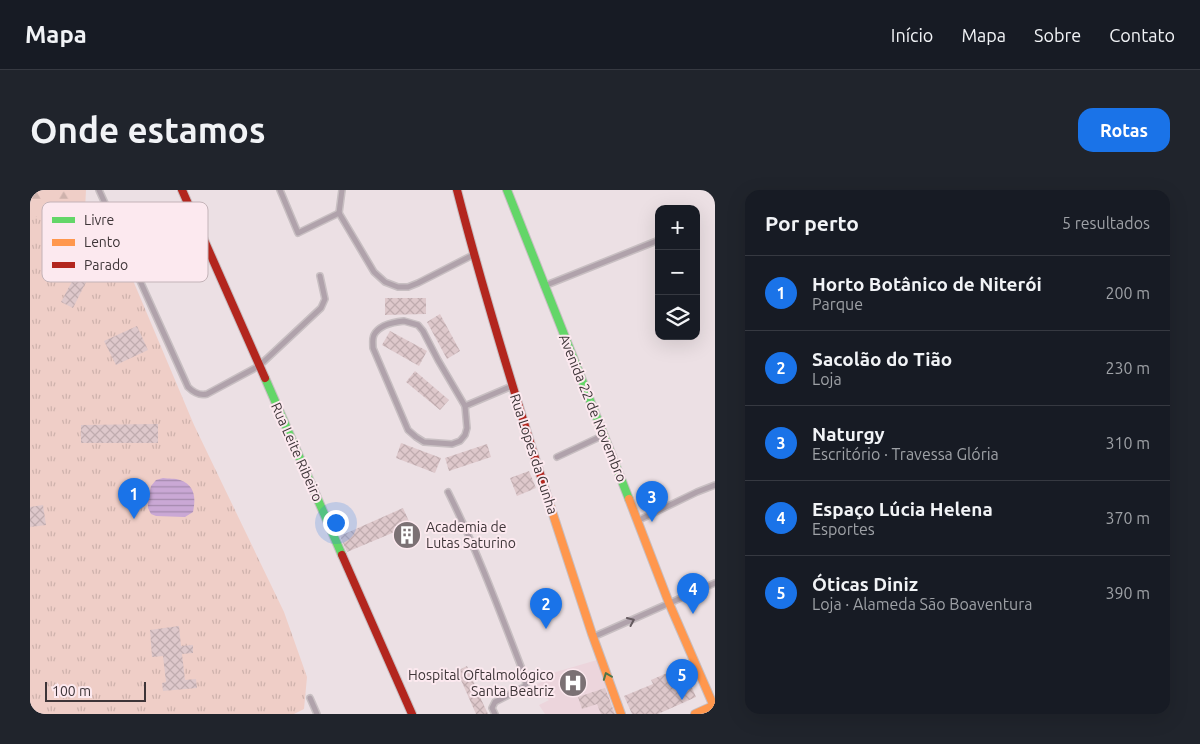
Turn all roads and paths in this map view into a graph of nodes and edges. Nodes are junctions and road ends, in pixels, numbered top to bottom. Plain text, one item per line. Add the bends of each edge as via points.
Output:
1 (99, 190) edge
2 (182, 190) edge
3 (280, 190) edge
4 (342, 190) edge
5 (457, 190) edge
6 (507, 190) edge
7 (104, 202) edge
8 (187, 202) edge
9 (339, 213) junction
10 (655, 242) edge
11 (208, 249) edge
12 (474, 255) junction
13 (320, 276) dead end
14 (141, 282) edge
15 (544, 286) junction
16 (259, 366) junction
17 (512, 386) junction
18 (464, 406) junction
19 (604, 435) junction
20 (556, 457) dead end
21 (715, 485) edge
22 (448, 492) dead end
23 (637, 520) junction
24 (715, 583) edge
25 (669, 603) junction
26 (593, 637) junction
27 (310, 698) dead end
28 (715, 706) edge
29 (317, 714) edge
30 (412, 714) edge
31 (495, 714) edge
32 (621, 714) edge
33 (695, 714) edge

1 - 7 street
2 - 8 main road, Rua Leite Ribeiro
3 - 9 street via 298,233
4 - 9 street
5 - 12 main road, Rua Lopes da Cunha
6 - 15 main road, Avenida 22 de Novembro
9 - 12 street via 374,272 385,282 398,287 418,283
10 - 15 street
11 - 16 main road, Rua Leite Ribeiro
12 - 17 main road, Rua Lopes da Cunha
13 - 16 street via 325,299 321,308
14 - 16 street via 188,387 194,392 204,394
15 - 19 main road, Avenida 22 de Novembro
16 - 30 main road, Rua Leite Ribeiro
17 - 18 street
17 - 26 main road, Rua Lopes da Cunha
18 - 18 street via 418,325 399,322 383,326 375,333 373,348 408,430 416,437 433,443 460,441 467,428
19 - 20 street
19 - 23 main road, Avenida 22 de Novembro
21 - 23 street
22 - 31 street via 525,676 524,686 494,702
23 - 25 main road, Avenida 22 de Novembro
24 - 25 street
26 -> 25 street
25 - 28 main road, Avenida 22 de Novembro
32 -> 26 main road, Rua Lopes da Cunha
27 - 29 street
28 - 33 main road

